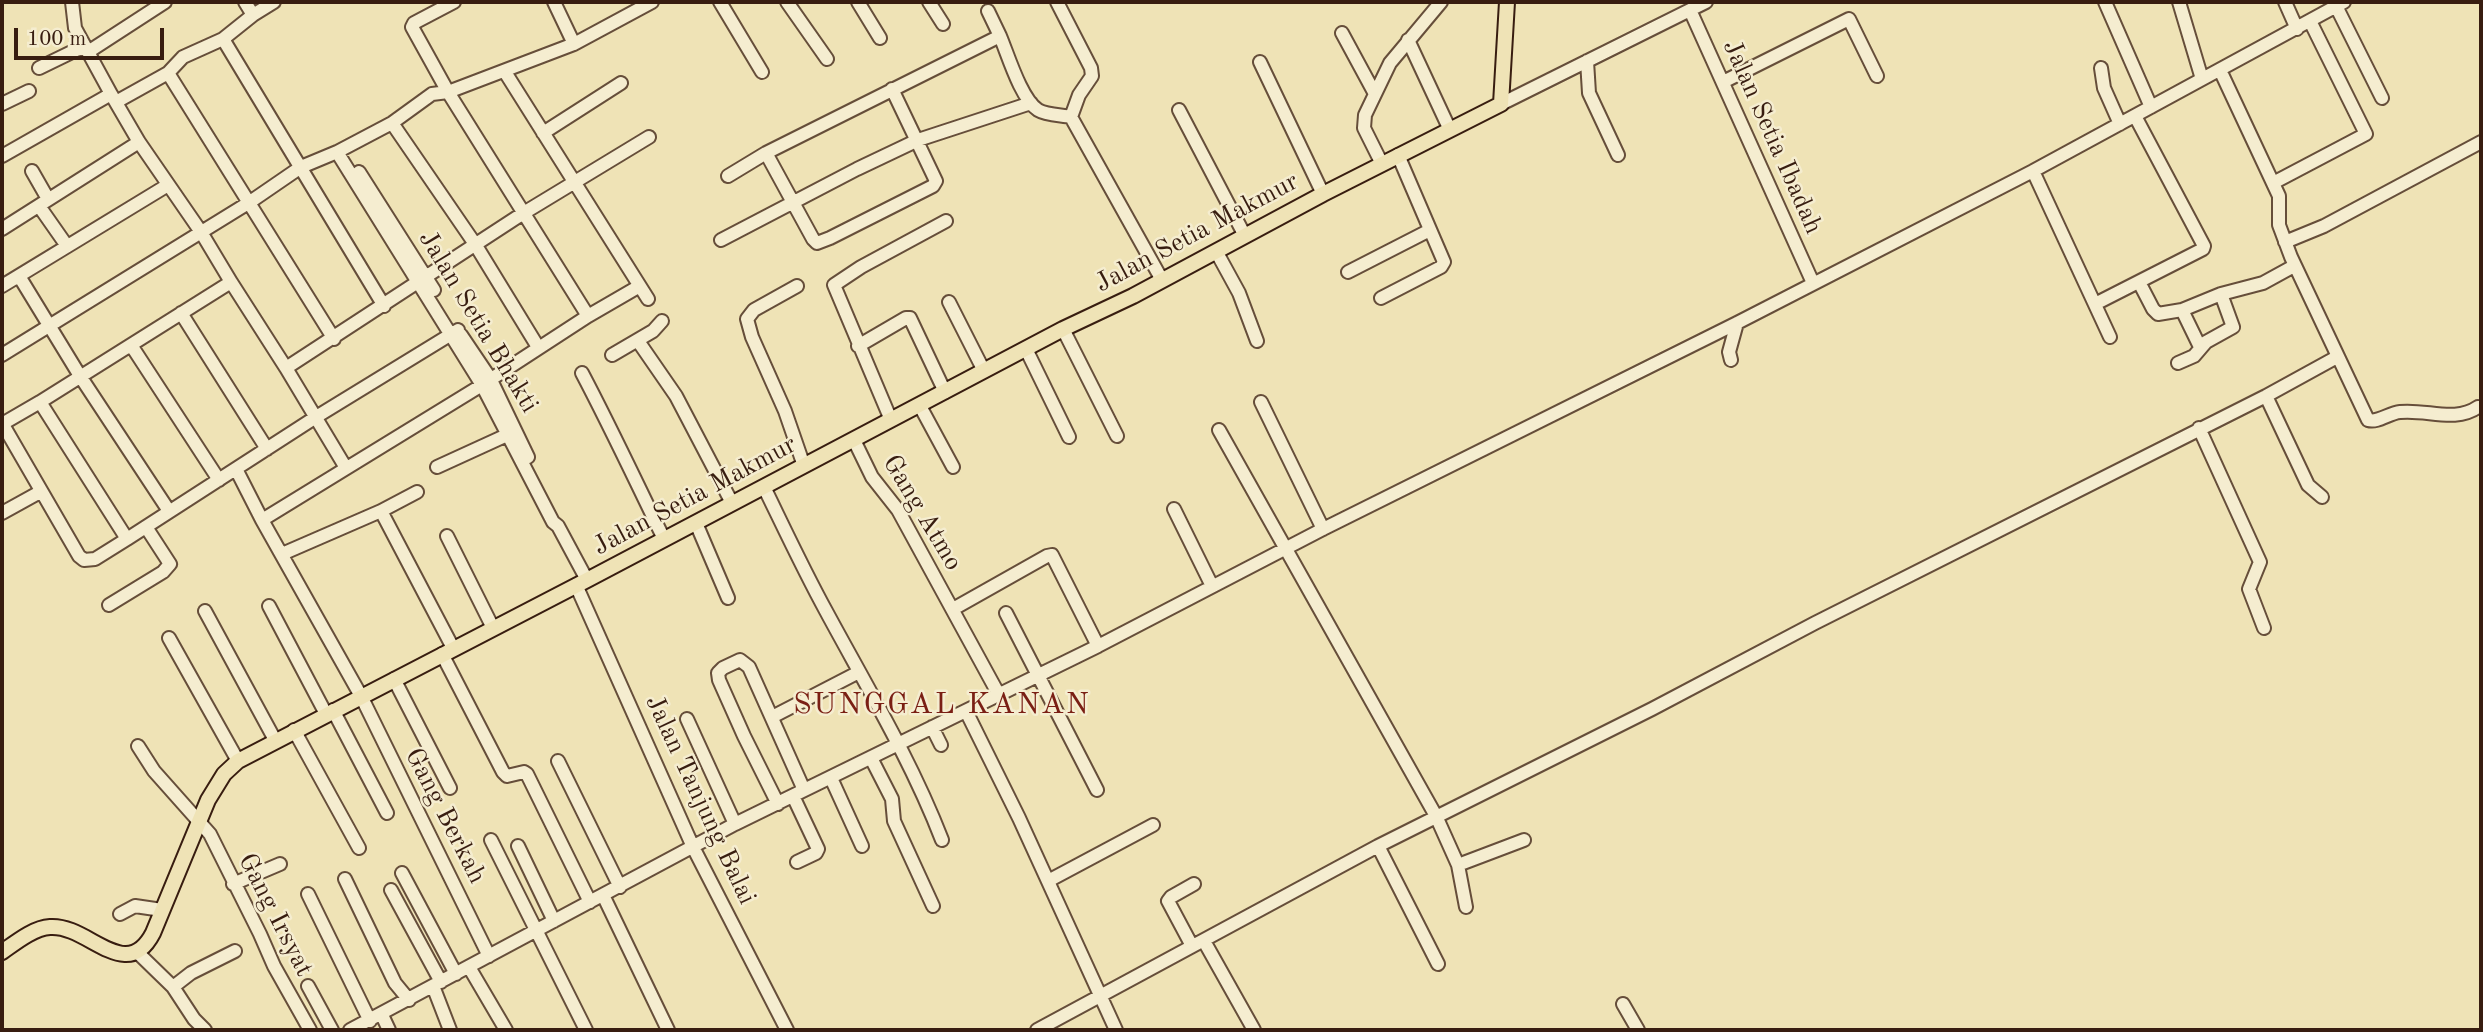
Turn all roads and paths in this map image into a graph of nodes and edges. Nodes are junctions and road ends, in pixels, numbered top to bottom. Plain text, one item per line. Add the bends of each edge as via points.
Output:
1 (72, 2) edge
2 (166, 2) edge
3 (245, 2) edge
4 (274, 2) edge
5 (454, 2) edge
6 (554, 2) edge
7 (652, 2) edge
8 (720, 2) edge
9 (787, 2) edge
10 (858, 2) edge
11 (929, 2) edge
12 (1057, 2) edge
13 (1441, 2) edge
14 (1507, 2) edge
15 (2105, 2) edge
16 (2179, 2) edge
17 (2285, 2) edge
18 (2340, 4) edge
19 (1696, 5) edge
20 (988, 11) dead end
21 (254, 15) junction
22 (2310, 21) junction
23 (943, 24) dead end
24 (2297, 29) junction
25 (1342, 33) dead end
26 (1000, 36) junction
27 (223, 38) junction
28 (880, 38) dead end
29 (1408, 40) junction
30 (574, 44) junction
31 (87, 50) junction
32 (827, 59) dead end
33 (1587, 61) junction
34 (1260, 62) dead end
35 (39, 68) dead end
36 (2101, 68) dead end
37 (2220, 70) junction
38 (505, 72) junction
39 (762, 72) dead end
40 (168, 73) junction
41 (1877, 76) dead end
42 (2202, 79) junction
43 (1723, 82) junction
44 (621, 83) dead end
45 (892, 89) junction
46 (29, 91) dead end
47 (448, 92) junction
48 (1375, 94) junction
49 (113, 98) junction
50 (2382, 98) dead end
51 (1031, 103) junction
52 (2, 104) edge
53 (1501, 104) junction
54 (2151, 107) junction
55 (1179, 110) dead end
56 (2135, 116) junction
57 (1071, 117) junction
58 (392, 122) junction
59 (2120, 124) junction
60 (1450, 130) junction
61 (543, 133) junction
62 (649, 137) dead end
63 (918, 140) junction
64 (139, 142) junction
65 (2481, 142) edge
66 (340, 150) junction
67 (766, 153) junction
68 (1398, 155) junction
69 (1618, 155) dead end
70 (2, 156) edge
71 (1382, 164) junction
72 (301, 167) junction
73 (32, 171) dead end
74 (2033, 171) junction
75 (727, 176) dead end
76 (2273, 183) junction
77 (574, 184) junction
78 (169, 185) junction
79 (1323, 194) junction
80 (793, 201) junction
81 (250, 202) junction
82 (44, 203) junction
83 (522, 214) junction
84 (946, 221) dead end
85 (2, 229) edge
86 (1430, 230) junction
87 (201, 232) junction
88 (1245, 236) junction
89 (721, 240) dead end
90 (2285, 242) junction
91 (475, 244) junction
92 (67, 246) junction
93 (1216, 251) junction
94 (2294, 266) junction
95 (1348, 272) dead end
96 (19, 276) junction
97 (423, 280) junction
98 (1162, 280) junction
99 (230, 282) junction
100 (2139, 282) junction
101 (1813, 283) junction
102 (2, 286) edge
103 (797, 286) dead end
104 (638, 287) junction
105 (2221, 295) junction
106 (1381, 298) dead end
107 (648, 299) dead end
108 (948, 302) dead end
109 (2095, 304) junction
110 (384, 306) junction
111 (2182, 310) junction
112 (181, 313) junction
113 (588, 316) junction
114 (662, 321) dead end
115 (1737, 323) junction
116 (50, 326) junction
117 (1063, 329) junction
118 (455, 332) junction
119 (2110, 337) dead end
120 (334, 339) junction
121 (638, 341) junction
122 (1257, 341) dead end
123 (131, 345) junction
124 (858, 346) junction
125 (538, 347) junction
126 (2200, 347) junction
127 (1026, 349) junction
128 (2, 355) edge
129 (612, 355) dead end
130 (2337, 357) junction
131 (1731, 360) dead end
132 (2178, 363) dead end
133 (286, 368) junction
134 (984, 371) junction
135 (582, 373) dead end
136 (80, 376) junction
137 (486, 382) junction
138 (945, 392) junction
139 (2266, 396) junction
140 (40, 402) junction
141 (1261, 402) dead end
142 (920, 406) junction
143 (2479, 407) dead end
144 (316, 417) junction
145 (891, 420) junction
146 (2, 424) edge
147 (2199, 428) junction
148 (1219, 430) dead end
149 (508, 435) junction
150 (1117, 436) dead end
151 (1069, 437) dead end
152 (853, 440) junction
153 (267, 449) junction
154 (527, 463) junction
155 (804, 466) junction
156 (437, 467) dead end
157 (953, 467) dead end
158 (346, 468) junction
159 (236, 469) junction
160 (219, 480) junction
161 (764, 487) junction
162 (40, 492) junction
163 (417, 492) dead end
164 (2322, 497) dead end
165 (732, 503) junction
166 (1174, 509) dead end
167 (169, 511) junction
168 (381, 511) junction
169 (2, 513) edge
170 (262, 520) junction
171 (696, 523) junction
172 (146, 527) junction
173 (1323, 529) junction
174 (447, 536) dead end
175 (127, 539) junction
176 (664, 539) junction
177 (1285, 550) junction
178 (282, 554) junction
179 (582, 583) junction
180 (1212, 586) junction
181 (729, 598) dead end
182 (109, 605) dead end
183 (269, 606) dead end
184 (953, 609) junction
185 (205, 611) dead end
186 (1006, 613) dead end
187 (493, 628) junction
188 (2264, 628) dead end
189 (170, 638) dead end
190 (1098, 646) junction
191 (448, 651) junction
192 (859, 672) junction
193 (1038, 674) junction
194 (394, 679) junction
195 (999, 695) junction
196 (361, 696) junction
197 (967, 711) junction
198 (330, 712) junction
199 (772, 717) junction
200 (687, 719) dead end
201 (932, 727) junction
202 (294, 730) junction
203 (275, 740) junction
204 (898, 744) junction
205 (138, 746) dead end
206 (941, 746) dead end
207 (871, 758) junction
208 (238, 761) junction
209 (558, 761) dead end
210 (831, 778) junction
211 (450, 788) dead end
212 (1097, 790) dead end
213 (799, 793) junction
214 (778, 804) junction
215 (387, 813) dead end
216 (1436, 816) junction
217 (198, 821) junction
218 (735, 824) junction
219 (1153, 825) dead end
220 (491, 840) dead end
221 (942, 840) dead end
222 (1524, 840) dead end
223 (518, 846) dead end
224 (693, 846) junction
225 (862, 846) dead end
226 (1378, 846) junction
227 (359, 848) dead end
228 (797, 862) dead end
229 (280, 864) dead end
230 (1458, 865) junction
231 (402, 873) dead end
232 (345, 879) dead end
233 (1048, 881) junction
234 (233, 884) junction
235 (1194, 884) dead end
236 (620, 887) junction
237 (391, 890) dead end
238 (308, 894) dead end
239 (603, 895) junction
240 (590, 902) junction
241 (933, 905) dead end
242 (1466, 907) dead end
243 (162, 910) junction
244 (120, 914) dead end
245 (554, 921) junction
246 (538, 930) junction
247 (1204, 941) junction
248 (1192, 946) junction
249 (235, 950) dead end
250 (2, 952) edge
251 (138, 953) junction
252 (489, 956) junction
253 (1438, 964) dead end
254 (469, 967) junction
255 (456, 974) junction
256 (437, 984) junction
257 (173, 986) junction
258 (307, 986) dead end
259 (1099, 995) junction
260 (409, 1000) junction
261 (1623, 1004) dead end
262 (376, 1018) junction
263 (205, 1030) edge
264 (310, 1030) edge
265 (332, 1030) edge
266 (350, 1030) edge
267 (389, 1030) edge
268 (450, 1030) edge
269 (506, 1030) edge
270 (586, 1030) edge
271 (668, 1030) edge
272 (788, 1030) edge
273 (1037, 1030) edge
274 (1116, 1030) edge
275 (1254, 1030) edge
276 (1638, 1030) edge

1 - 31 street via 75,29
2 - 31 street
3 - 21 street
4 - 21 street
5 - 47 street via 412,27
6 - 30 street
7 - 30 street
8 - 39 street
9 - 32 street
10 - 28 street
11 - 23 street
12 - 57 street via 1092,76
13 - 29 street
14 - 53 main road
15 - 54 street
16 - 42 street
17 - 24 street
18 - 22 street
18 - 50 street
19 - 33 street
19 - 43 street, Jalan Setia Ibadah
20 - 26 street
21 - 27 street
22 - 24 street
22 - 76 street via 2366,134
24 - 37 street
25 - 48 street
26 - 45 street
26 - 51 street
27 - 40 street via 183,57
27 - 72 street
29 - 48 street
29 - 60 street
30 - 38 street
31 - 35 street via 76,50
31 - 49 street
33 - 53 street
33 - 69 street via 1589,93
34 - 79 street
36 - 59 street via 2104,88
37 - 42 street
37 - 76 street
38 - 47 street
38 - 61 street
40 - 49 street
40 - 81 street
41 - 43 street via 1849,19
42 - 54 street
43 - 101 street, Jalan Setia Ibadah
44 - 61 street
45 - 63 street
45 - 67 street
46 - 52 street
47 - 58 street via 432,94
47 - 83 street
48 - 71 street via 1364,128
49 - 64 street
49 - 70 street
51 - 57 street via 1043,113
51 - 63 street
53 - 60 main road, Jalan Setia Makmur
54 - 56 street
55 - 88 street
56 - 59 street
56 - 100 street via 2204,246
57 - 98 street
58 - 66 street
58 - 91 street
59 - 74 street
60 - 68 main road, Jalan Setia Makmur
61 - 77 street
62 - 77 street
63 - 80 street
63 - 80 street via 935,176 933,186 830,238 817,243
64 - 78 street
64 - 82 street
65 - 90 street
66 - 72 street
66 - 97 street, Jalan Setia Bhakti
67 - 75 street
67 - 80 street
68 - 71 main road, Jalan Setia Makmur
68 - 86 street
71 - 79 main road, Jalan Setia Makmur
72 - 81 street
72 - 110 street
73 - 82 street
74 - 101 street
74 - 109 street
76 - 90 street
77 - 83 street
77 - 104 street
78 - 87 street
78 - 92 street
79 - 88 main road, Jalan Setia Makmur
80 - 89 street
81 - 87 street
81 - 120 street
82 - 85 street
82 - 92 street
83 - 91 street
83 - 113 street
84 - 124 street via 834,285
86 - 95 street
86 - 106 street via 1443,264
87 - 99 street
87 - 116 street
88 - 93 main road, Jalan Setia Makmur
90 - 94 street
91 - 97 street
91 - 125 street
92 - 96 street
93 - 98 main road, Jalan Setia Makmur
93 - 122 street via 1239,293
94 - 105 street via 2263,283
94 - 130 street
96 - 102 street
96 - 116 street
97 - 110 street
97 - 118 street, Jalan Setia Bhakti
98 - 117 main road, Jalan Setia Makmur
99 - 112 street
99 - 133 street
100 - 109 street
100 - 111 street via 2158,314
101 - 115 street
103 - 155 street via 748,317
104 - 107 street
104 - 113 street
105 - 111 street
105 - 126 street via 2234,327
108 - 134 street
109 - 119 street
110 - 120 street
111 - 126 street
112 - 123 street
112 - 153 street
113 - 125 street
114 - 121 street
115 - 131 street
115 - 173 street
116 - 128 street
116 - 136 street
117 - 127 main road, Jalan Setia Makmur
117 - 150 street
118 - 137 street, Jalan Setia Bhakti
118 - 144 street
120 - 133 street
121 - 129 street
121 - 165 street via 676,396
123 - 136 street
123 - 160 street
124 - 138 street via 910,318
124 - 145 street
125 - 137 street
126 - 132 street
127 - 134 main road, Jalan Setia Makmur
127 - 151 street
130 - 139 street
130 - 143 street via 2370,422 2401,412 2462,416
133 - 144 street
134 - 138 main road, Jalan Setia Makmur
135 - 176 street
136 - 140 street
136 - 167 street
137 - 149 street, Jalan Setia Bhakti
137 - 154 street, Jalan Setia Bhakti
137 - 158 street
138 - 142 main road, Jalan Setia Makmur
139 - 147 street
139 - 164 street via 2308,485
140 - 146 street
140 - 175 street
141 - 173 street
142 - 145 main road, Jalan Setia Makmur
142 - 157 street
144 - 153 street
144 - 158 street
145 - 152 main road, Jalan Setia Makmur
146 - 162 street
147 - 188 street via 2258,555 2259,567 2249,589
147 - 216 street
148 - 177 street
149 - 154 street, Jalan Setia Bhakti
149 - 156 street
152 - 155 main road, Jalan Setia Makmur
152 - 184 street, Gang Atmo
153 - 159 street
154 - 179 street, Jalan Setia Bhakti
155 - 161 main road, Jalan Setia Makmur
158 - 170 street
159 - 160 street
159 - 170 street, Gang Berkah
160 - 167 street
161 - 165 main road, Jalan Setia Makmur
161 - 192 street
162 - 169 street
162 - 175 street via 84,560 95,559
163 - 168 street
165 - 171 main road, Jalan Setia Makmur
166 - 180 street
167 - 172 street
168 - 178 street
168 - 191 street
170 - 178 street, Gang Berkah
171 - 176 main road, Jalan Setia Makmur
171 - 181 street
172 - 175 street
172 - 182 street via 170,564
173 - 177 street
174 - 187 street
176 - 179 main road, Jalan Setia Makmur
177 - 180 street
177 - 216 street
178 - 196 street, Gang Berkah
179 - 187 main road, Jalan Setia Makmur
179 - 224 street, Jalan Tanjung Balai
180 - 190 street
183 - 198 street
184 - 190 street via 1052,555
184 - 195 street, Gang Atmo
185 - 203 street
186 - 193 street
187 - 191 main road, Jalan Setia Makmur
189 - 208 street
190 - 193 street
191 - 194 main road, Jalan Setia Makmur
191 - 240 street via 503,772 507,776 527,774
192 - 199 street
192 - 204 street
193 - 195 street
193 - 212 street
194 - 196 main road, Jalan Setia Makmur
194 - 211 street
195 - 197 street
196 - 198 main road, Jalan Setia Makmur
196 - 252 street, Gang Berkah
197 - 201 street
197 - 233 street
198 - 202 main road, Jalan Setia Makmur
198 - 215 street
199 - 213 street
199 - 214 street via 749,667 740,660 718,673
200 - 218 street
201 - 204 street
201 - 206 street
202 - 203 main road, Jalan Setia Makmur
202 - 227 street
203 - 208 main road, Jalan Setia Makmur
204 - 207 street
204 - 221 street
205 - 217 street, Gang Irsyat
207 - 210 street
207 - 241 street
208 - 217 main road, Jalan Setia Makmur via 224,774
209 - 236 street
210 - 213 street
210 - 225 street
213 - 214 street
213 - 228 street via 818,849
214 - 218 street
216 - 226 street
216 - 230 street
217 - 234 street, Gang Irsyat via 210,834
217 - 243 main road, Jalan Setia Makmur
218 - 224 street
219 - 233 street
220 - 246 street
222 - 230 street
223 - 245 street
224 - 236 street
224 - 272 street, Jalan Tanjung Balai
226 - 247 street
226 - 253 street
229 - 234 street
230 - 242 street
231 - 255 street
232 - 260 street via 378,951
233 - 259 street
234 - 264 street, Gang Irsyat
235 - 248 street via 1168,900
236 - 239 street
237 - 256 street
238 - 262 street
239 - 240 street
239 - 271 street
240 - 245 street
243 - 244 street via 135,906
243 - 251 main road, Jalan Setia Makmur
245 - 246 street
246 - 252 street
246 - 270 street
247 - 248 street
247 - 275 street
248 - 259 street
249 - 257 street
250 - 251 main road via 51,927 79,934 114,952
251 - 257 street
252 - 254 street
254 - 255 street
254 - 269 street
255 - 256 street
256 - 260 street
256 - 268 street
257 - 263 street
258 - 265 street
259 - 273 street
259 - 274 street
260 - 262 street
261 - 276 street
262 - 266 street
262 - 267 street

